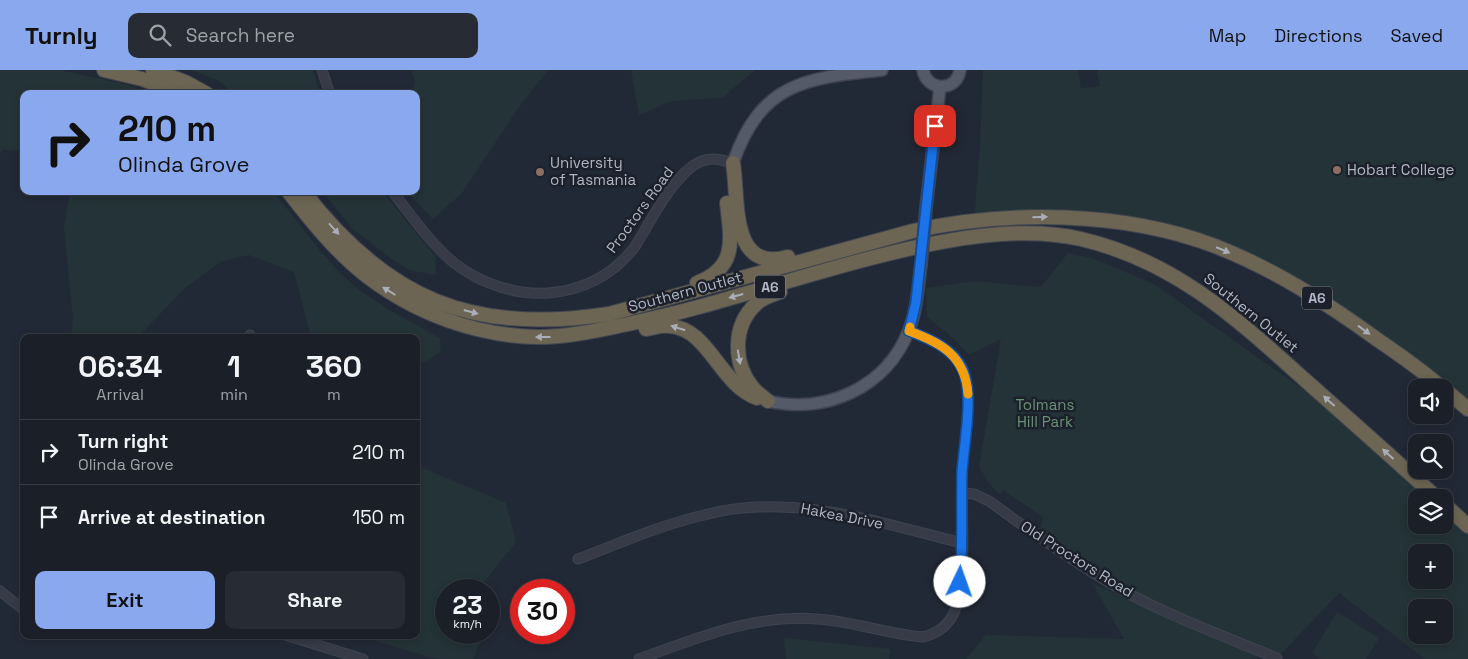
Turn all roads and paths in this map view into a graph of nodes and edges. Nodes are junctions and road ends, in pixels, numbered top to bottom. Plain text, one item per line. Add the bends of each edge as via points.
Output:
1 (104, 70) edge
2 (153, 70) edge
3 (322, 70) edge
4 (882, 70) edge
5 (923, 70) edge
6 (960, 70) edge
7 (940, 87) junction
8 (172, 90) edge
9 (200, 90) edge
10 (329, 90) edge
11 (732, 163) junction
12 (291, 195) edge
13 (306, 195) edge
14 (395, 195) edge
15 (1015, 217) junction
16 (558, 319) junction
17 (909, 331) junction
18 (572, 335) junction
19 (1270, 348) junction
20 (1432, 379) edge
21 (1453, 397) edge
22 (768, 401) junction
23 (1468, 410) edge
24 (1427, 489) edge
25 (962, 493) junction
26 (1453, 512) edge
27 (1468, 526) edge
28 (962, 543) junction
29 (578, 559) dead end
30 (0, 592) edge
31 (20, 607) edge
32 (298, 639) edge
33 (1277, 658) edge
34 (362, 659) edge
35 (640, 659) edge

1 - 8 highway
2 - 9 highway
3 - 10 street
4 - 11 main road via 825,76 785,91 750,124
5 - 7 main road via 930,83
6 - 7 main road via 952,84
7 - 17 main road, bridge via 916,302
11 - 14 street, Proctors Road via 710,159 690,168 677,181 634,248 616,268 586,285 556,292 515,290 470,274 444,254
11 - 15 highway via 744,240 754,254 768,260 783,259 928,220 976,215
11 - 16 highway via 726,189 730,247 719,271 697,283
18 -> 12 highway, Southern Outlet / A6 via 536,337 483,331 409,303 342,255
13 -> 16 highway, Southern Outlet / A6 via 354,249 391,277 421,294 487,316
15 - 16 highway, Southern Outlet / A6 via 956,222 921,229 638,307 609,314
15 -> 20 highway, Southern Outlet / A6 via 1058,217 1118,223 1177,234 1232,254 1296,285
17 - 22 main road via 901,348 883,370 845,396 806,405
17 - 25 street via 942,346 952,354 963,371 968,398
19 -> 18 highway, Southern Outlet / A6 via 1204,294 1157,266 1082,239 1052,234 986,236 911,248 659,318
22 -> 18 highway via 754,397 732,382 698,338 679,327 662,326 603,336
19 -> 22 highway via 1182,288 1126,261 1058,243 983,243 902,257 764,298 743,322 737,348 745,375 753,388
24 -> 19 highway, Southern Outlet / A6
21 - 23 highway, Southern Outlet / A6
25 - 28 street
25 - 33 street, Old Proctors Road via 989,501 1122,590
26 - 27 highway
28 - 29 street, Hakea Drive via 829,511 766,506 705,514
28 - 35 street via 959,593 954,611 947,624 934,634 916,636 818,619 786,618 730,627
30 - 31 street
32 - 34 street

